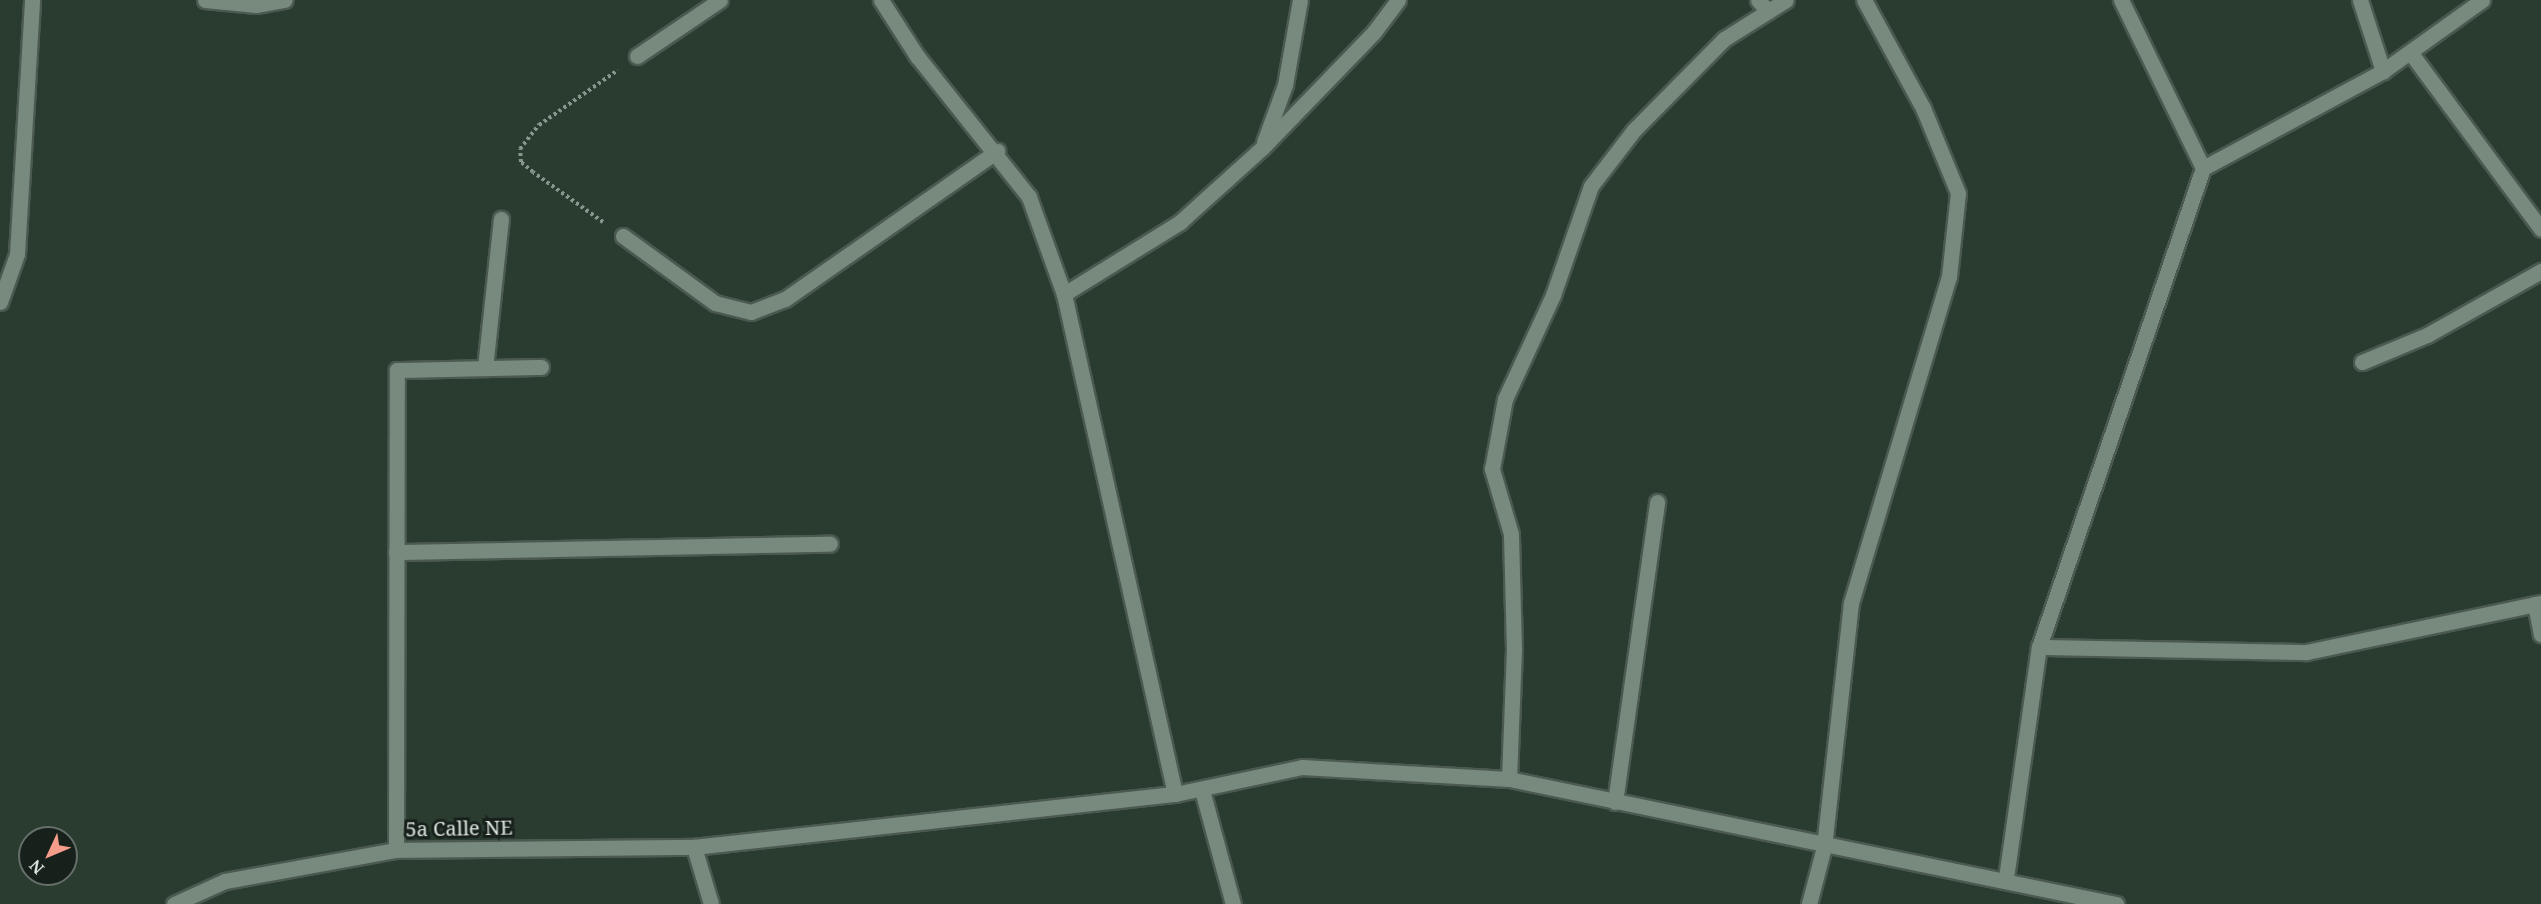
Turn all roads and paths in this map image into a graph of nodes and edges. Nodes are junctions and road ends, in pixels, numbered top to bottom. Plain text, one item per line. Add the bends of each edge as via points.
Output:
1 (32, 0) edge
2 (204, 0) edge
3 (285, 0) edge
4 (720, 0) edge
5 (881, 0) edge
6 (1300, 0) edge
7 (1398, 0) edge
8 (1786, 0) edge
9 (1864, 0) edge
10 (2121, 0) edge
11 (2360, 0) edge
12 (2482, 0) edge
13 (1763, 5) edge
14 (2410, 52) junction
15 (638, 56) joint
16 (2383, 71) junction
17 (1262, 147) junction
18 (997, 151) junction
19 (2203, 168) junction
20 (501, 219) dead end
21 (2541, 229) edge
22 (623, 236) joint
23 (2541, 271) edge
24 (1064, 294) junction
25 (0, 302) edge
26 (2362, 362) dead end
27 (541, 367) dead end
28 (485, 368) junction
29 (1657, 502) dead end
30 (830, 544) dead end
31 (396, 552) junction
32 (2538, 603) edge
33 (2541, 634) edge
34 (2039, 647) junction
35 (1509, 779) junction
36 (1202, 790) junction
37 (1174, 794) junction
38 (1615, 802) junction
39 (694, 847) junction
40 (1824, 847) junction
41 (396, 850) junction
42 (2006, 878) junction
43 (2080, 899) edge
44 (174, 904) edge
45 (711, 904) edge
46 (1233, 904) edge
47 (1809, 904) edge
48 (2116, 904) edge

1 - 25 street via 17,254
2 - 3 street via 256,5
4 - 15 street
5 - 18 street via 917,56
6 - 17 street via 1285,85
7 - 17 street via 1374,32
8 - 13 street
9 - 40 street via 1923,108 1958,193 1949,277 1851,603
10 - 19 street
11 - 16 street
12 - 14 street
13 - 35 street via 1634,130 1591,186 1553,295 1505,399 1492,469 1511,534 1514,650
14 - 16 street
14 - 21 street
15 - 22 path via 539,125 520,149 521,162
16 - 19 street
17 - 24 street via 1180,222
18 - 22 street via 785,299 751,312 715,303
18 - 24 street via 1029,197
19 - 34 street
20 - 28 street
23 - 26 street via 2427,334
24 - 37 street
27 - 28 street
28 - 31 street via 397,370
29 - 38 street
30 - 31 street
31 - 41 street
32 - 33 street
32 - 34 street via 2306,652
34 - 42 street
35 - 36 street, 5a Calle NE via 1302,767
35 - 38 street, 5a Calle NE
36 - 37 street, 5a Calle NE
36 - 46 street
37 - 39 street, 5a Calle NE
38 - 40 street, 5a Calle NE
39 - 41 street, 5a Calle NE
39 - 45 street
40 - 42 street, 5a Calle NE
40 - 47 street
41 - 44 street, 5a Calle NE via 225,881
42 - 43 street, 5a Calle NE
43 - 48 street, 5a Calle NE

